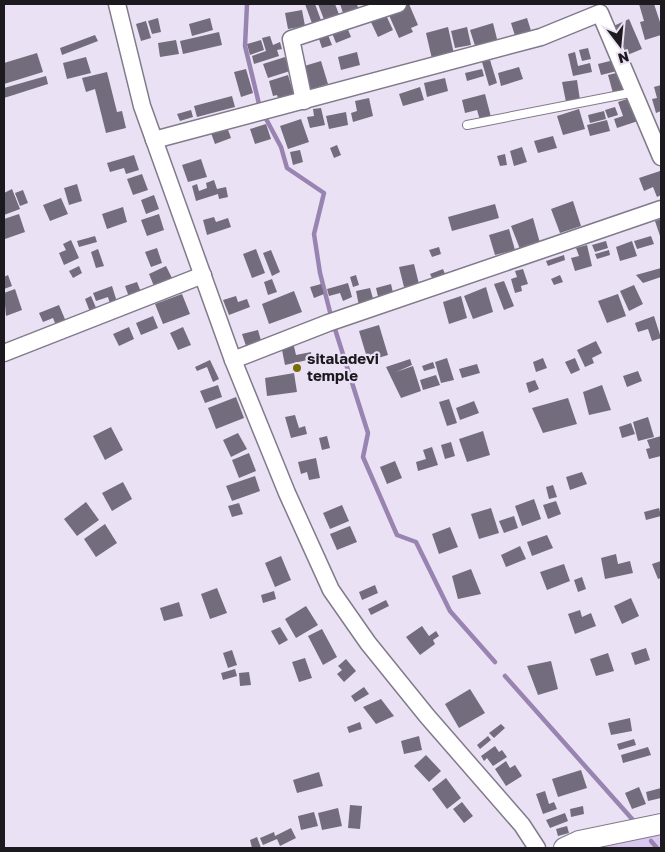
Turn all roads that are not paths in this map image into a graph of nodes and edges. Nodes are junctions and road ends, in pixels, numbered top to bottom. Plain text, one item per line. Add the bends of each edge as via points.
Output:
1 (118, 4) edge
2 (398, 4) edge
3 (635, 92) junction
4 (304, 101) junction
5 (467, 125) dead end
6 (154, 140) junction
7 (661, 157) edge
8 (661, 209) edge
9 (203, 275) junction
10 (4, 353) edge
11 (233, 360) junction
12 (661, 824) edge
13 (537, 848) edge
14 (564, 848) edge

1 - 6 street via 142,106
2 - 4 street via 291,40
3 - 4 street via 600,13 541,37
3 - 5 lane
3 - 7 street
4 - 6 street
6 - 9 street
8 - 11 street via 328,323
9 - 10 street
9 - 11 street
11 - 13 street via 331,590 427,716 522,825
12 - 14 street via 579,841

